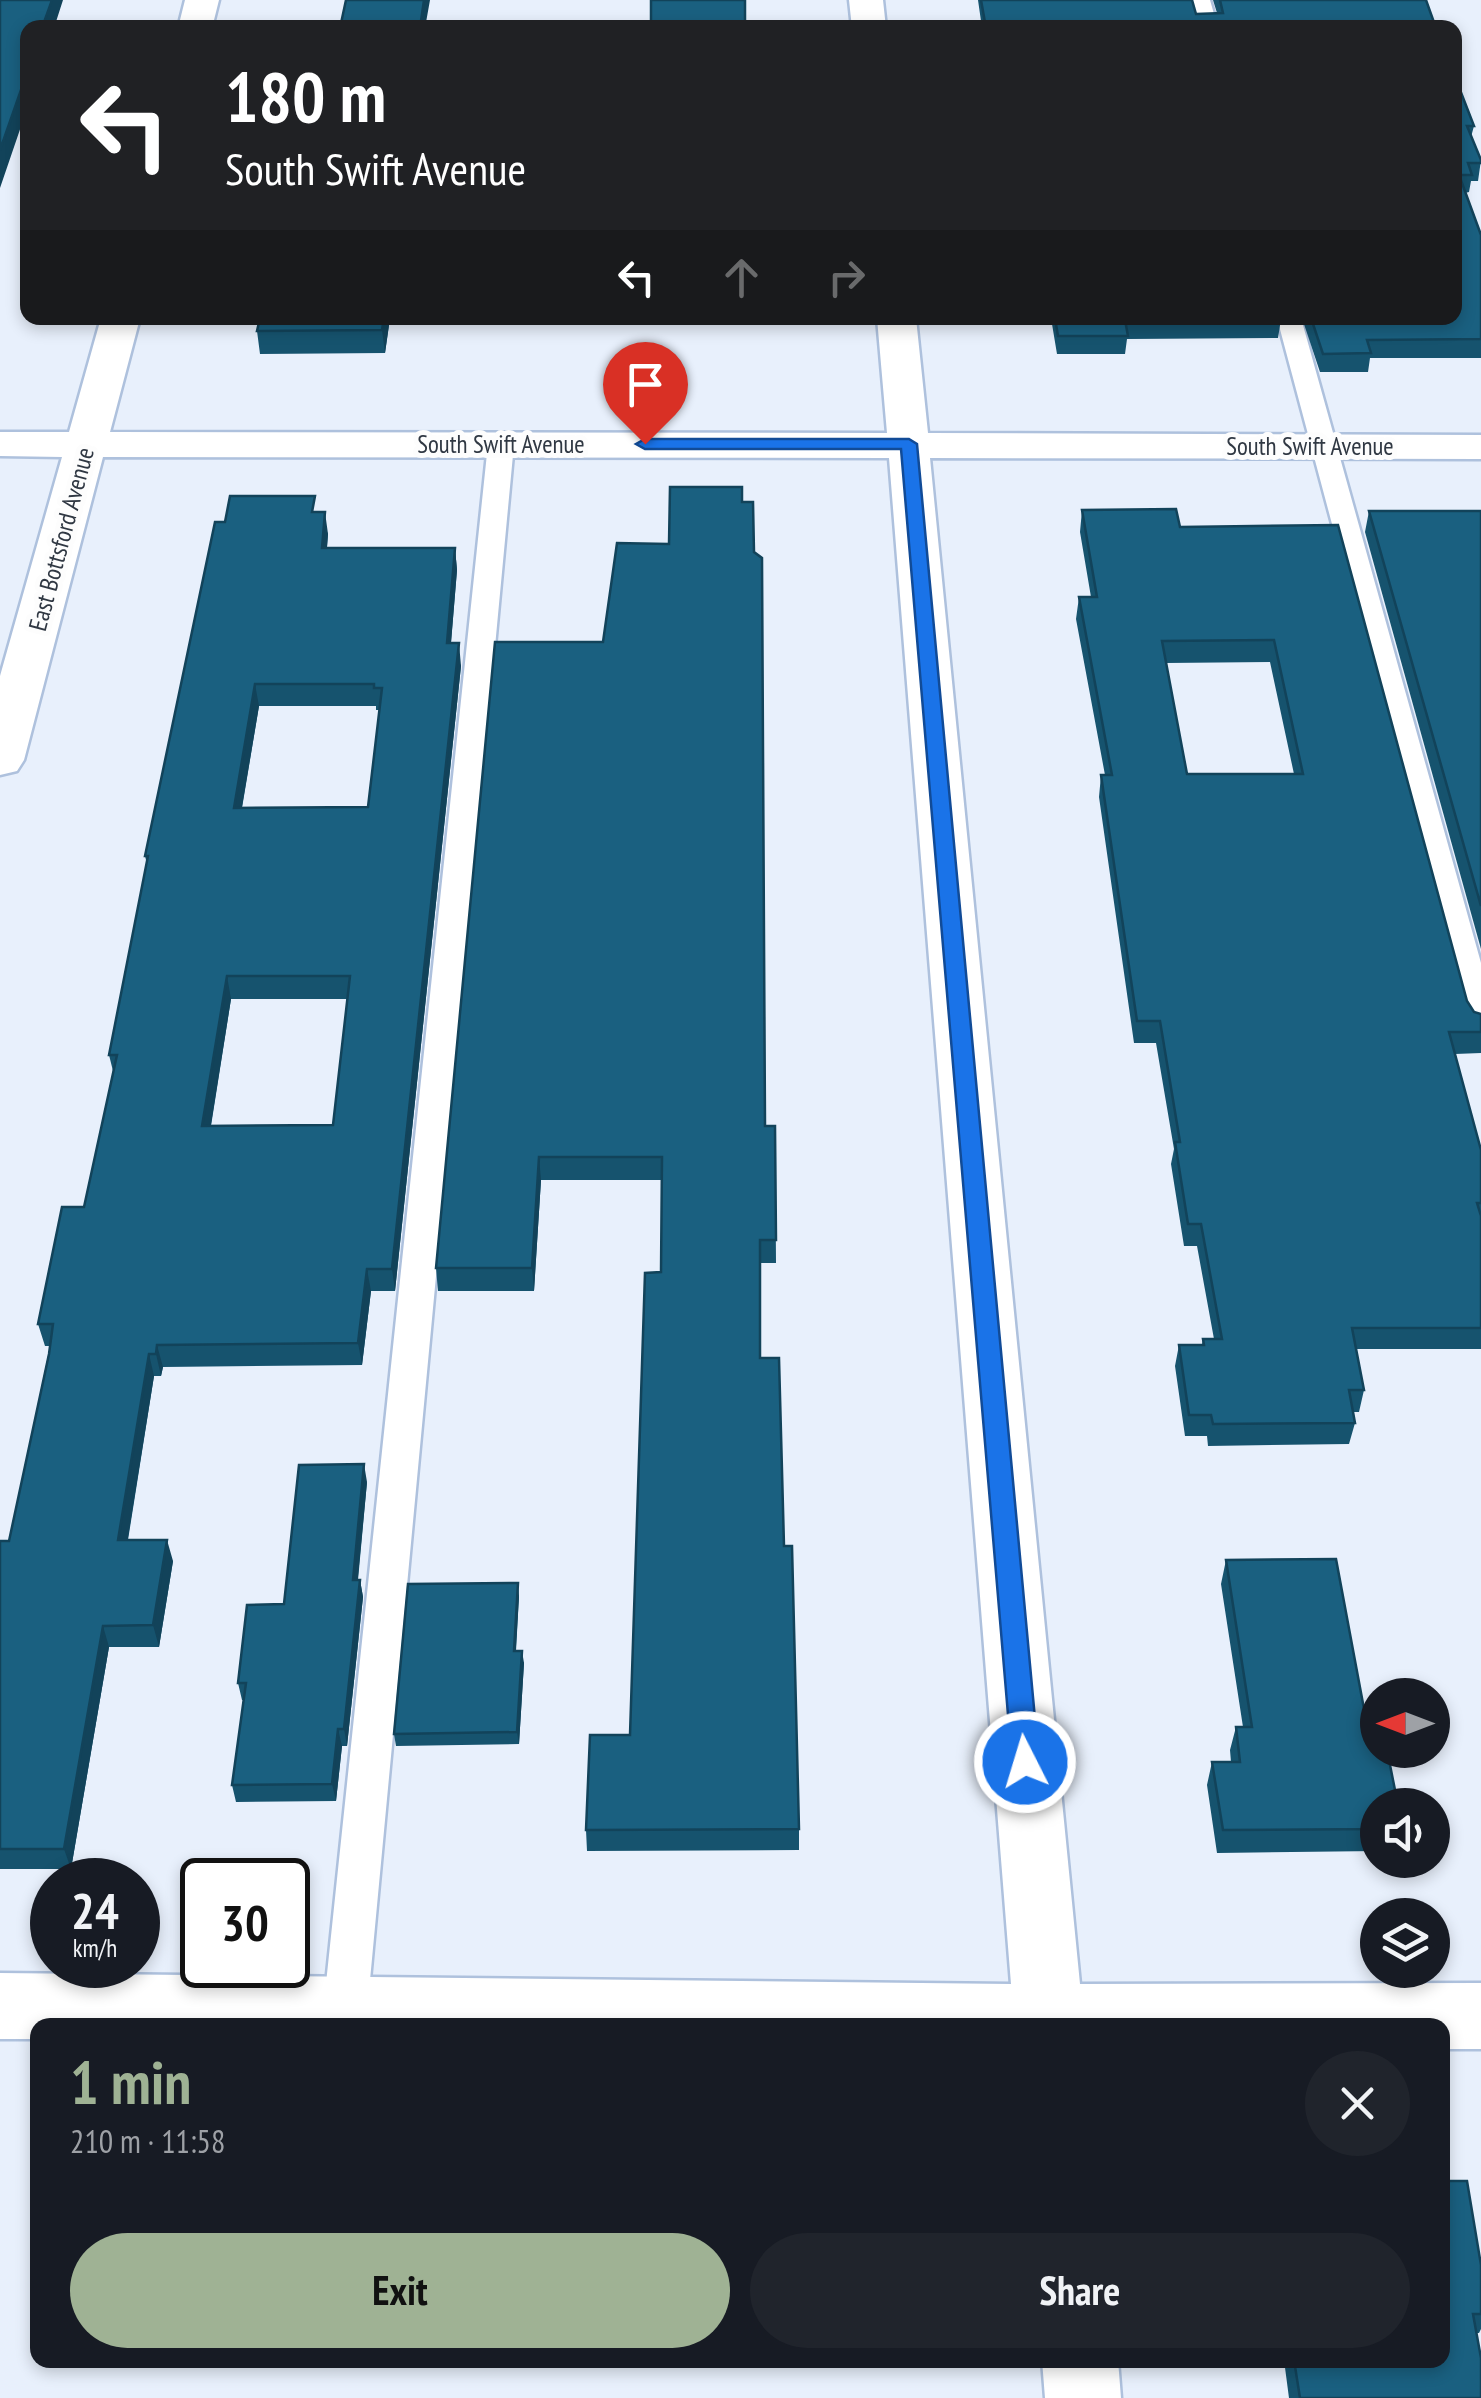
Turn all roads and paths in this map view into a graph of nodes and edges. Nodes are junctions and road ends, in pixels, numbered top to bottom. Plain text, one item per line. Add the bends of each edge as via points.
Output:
1 (118, 325) edge
2 (897, 325) edge
3 (1291, 325) edge
4 (0, 444) edge
5 (87, 444) junction
6 (501, 444) junction
7 (909, 444) junction
8 (1325, 446) junction
9 (1481, 447) edge
10 (0, 760) edge
11 (1481, 1022) edge
12 (0, 2006) edge
13 (345, 2012) junction
14 (1481, 2016) edge
15 (814, 2018) edge
16 (1049, 2018) edge
17 (1308, 2018) edge
18 (1081, 2368) edge
19 (1084, 2398) edge

1 - 5 street, East Bottsford Avenue
2 - 7 street
3 - 8 lane
4 - 5 street, South Swift Avenue
5 - 6 street, South Swift Avenue
5 - 10 street, East Bottsford Avenue
6 - 7 street, South Swift Avenue
6 - 13 lane
7 - 8 street, South Swift Avenue
7 - 16 street
8 - 9 street, South Swift Avenue
8 - 11 lane
12 - 13 street
13 - 15 street
14 - 17 street
18 - 19 street

